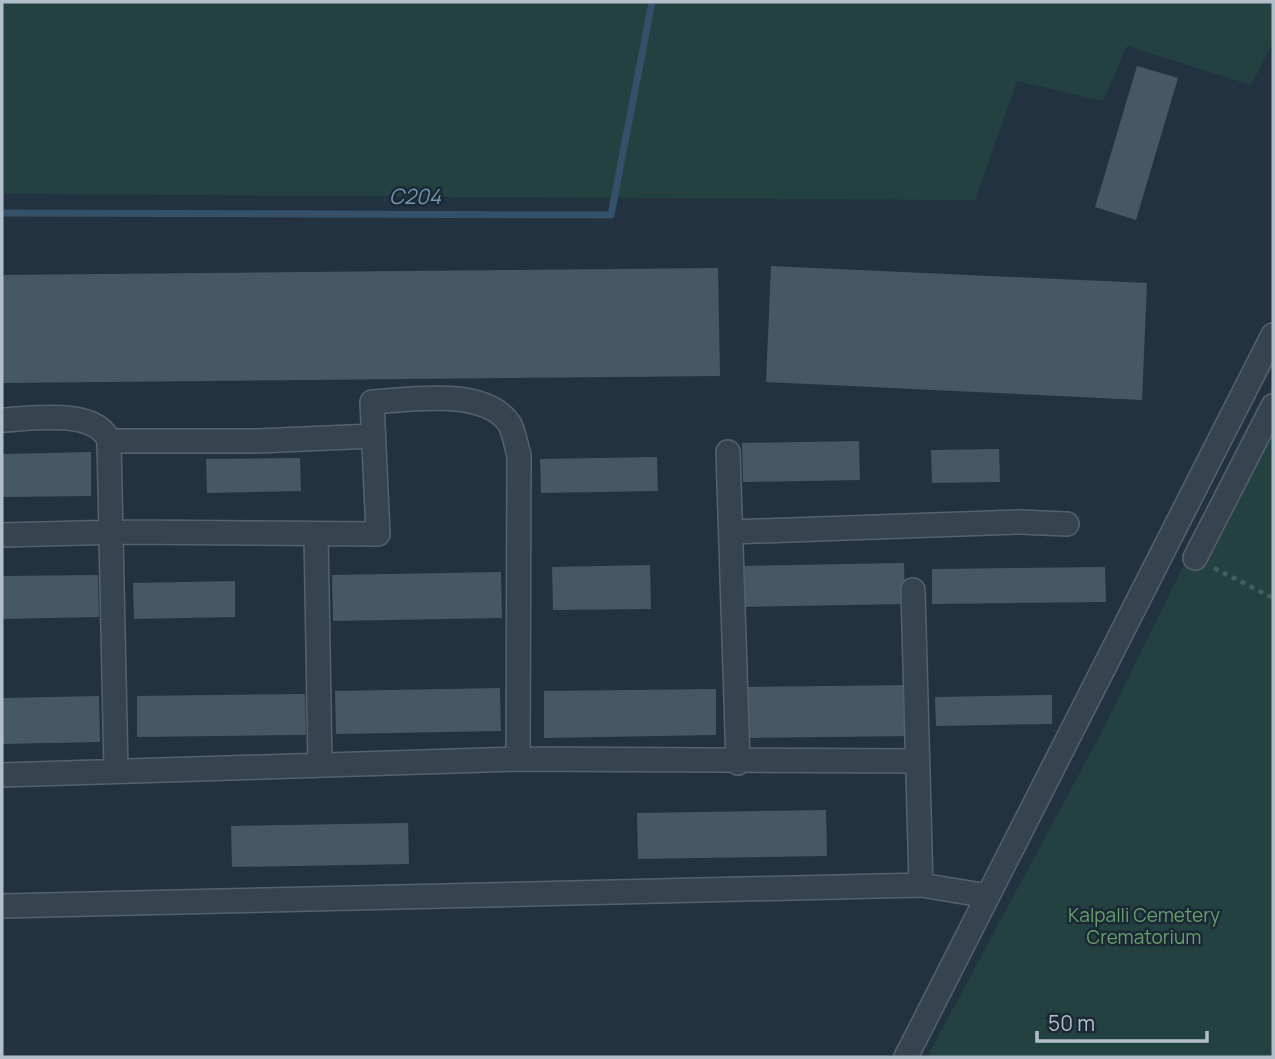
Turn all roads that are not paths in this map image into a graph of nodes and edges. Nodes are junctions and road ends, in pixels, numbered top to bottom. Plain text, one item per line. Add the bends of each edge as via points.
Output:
1 (1273, 335) edge
2 (1273, 405) edge
3 (2, 420) edge
4 (373, 436) junction
5 (109, 441) junction
6 (728, 453) dead end
7 (1067, 524) dead end
8 (112, 532) junction
9 (731, 532) junction
10 (316, 534) junction
11 (2, 535) edge
12 (1195, 558) road end
13 (913, 590) dead end
14 (518, 759) junction
15 (917, 761) junction
16 (738, 763) junction
17 (320, 765) junction
18 (116, 772) junction
19 (2, 775) edge
20 (921, 885) junction
21 (988, 896) junction
22 (2, 905) edge
23 (906, 1057) edge

1 - 21 lane
2 - 12 lane
3 - 5 lane via 82,419 102,428
4 - 5 lane
4 - 10 lane via 378,534
4 - 14 lane via 372,402 468,400 491,409 509,424 519,455
5 - 8 lane
6 - 9 lane
7 - 9 lane
8 - 10 lane
8 - 11 lane
8 - 18 lane
9 - 16 lane
10 - 17 lane
13 - 15 lane
14 - 16 lane
14 - 17 lane
15 - 16 lane
15 - 20 lane
17 - 18 lane
18 - 19 lane
20 - 21 lane
20 - 22 lane
21 - 23 lane

